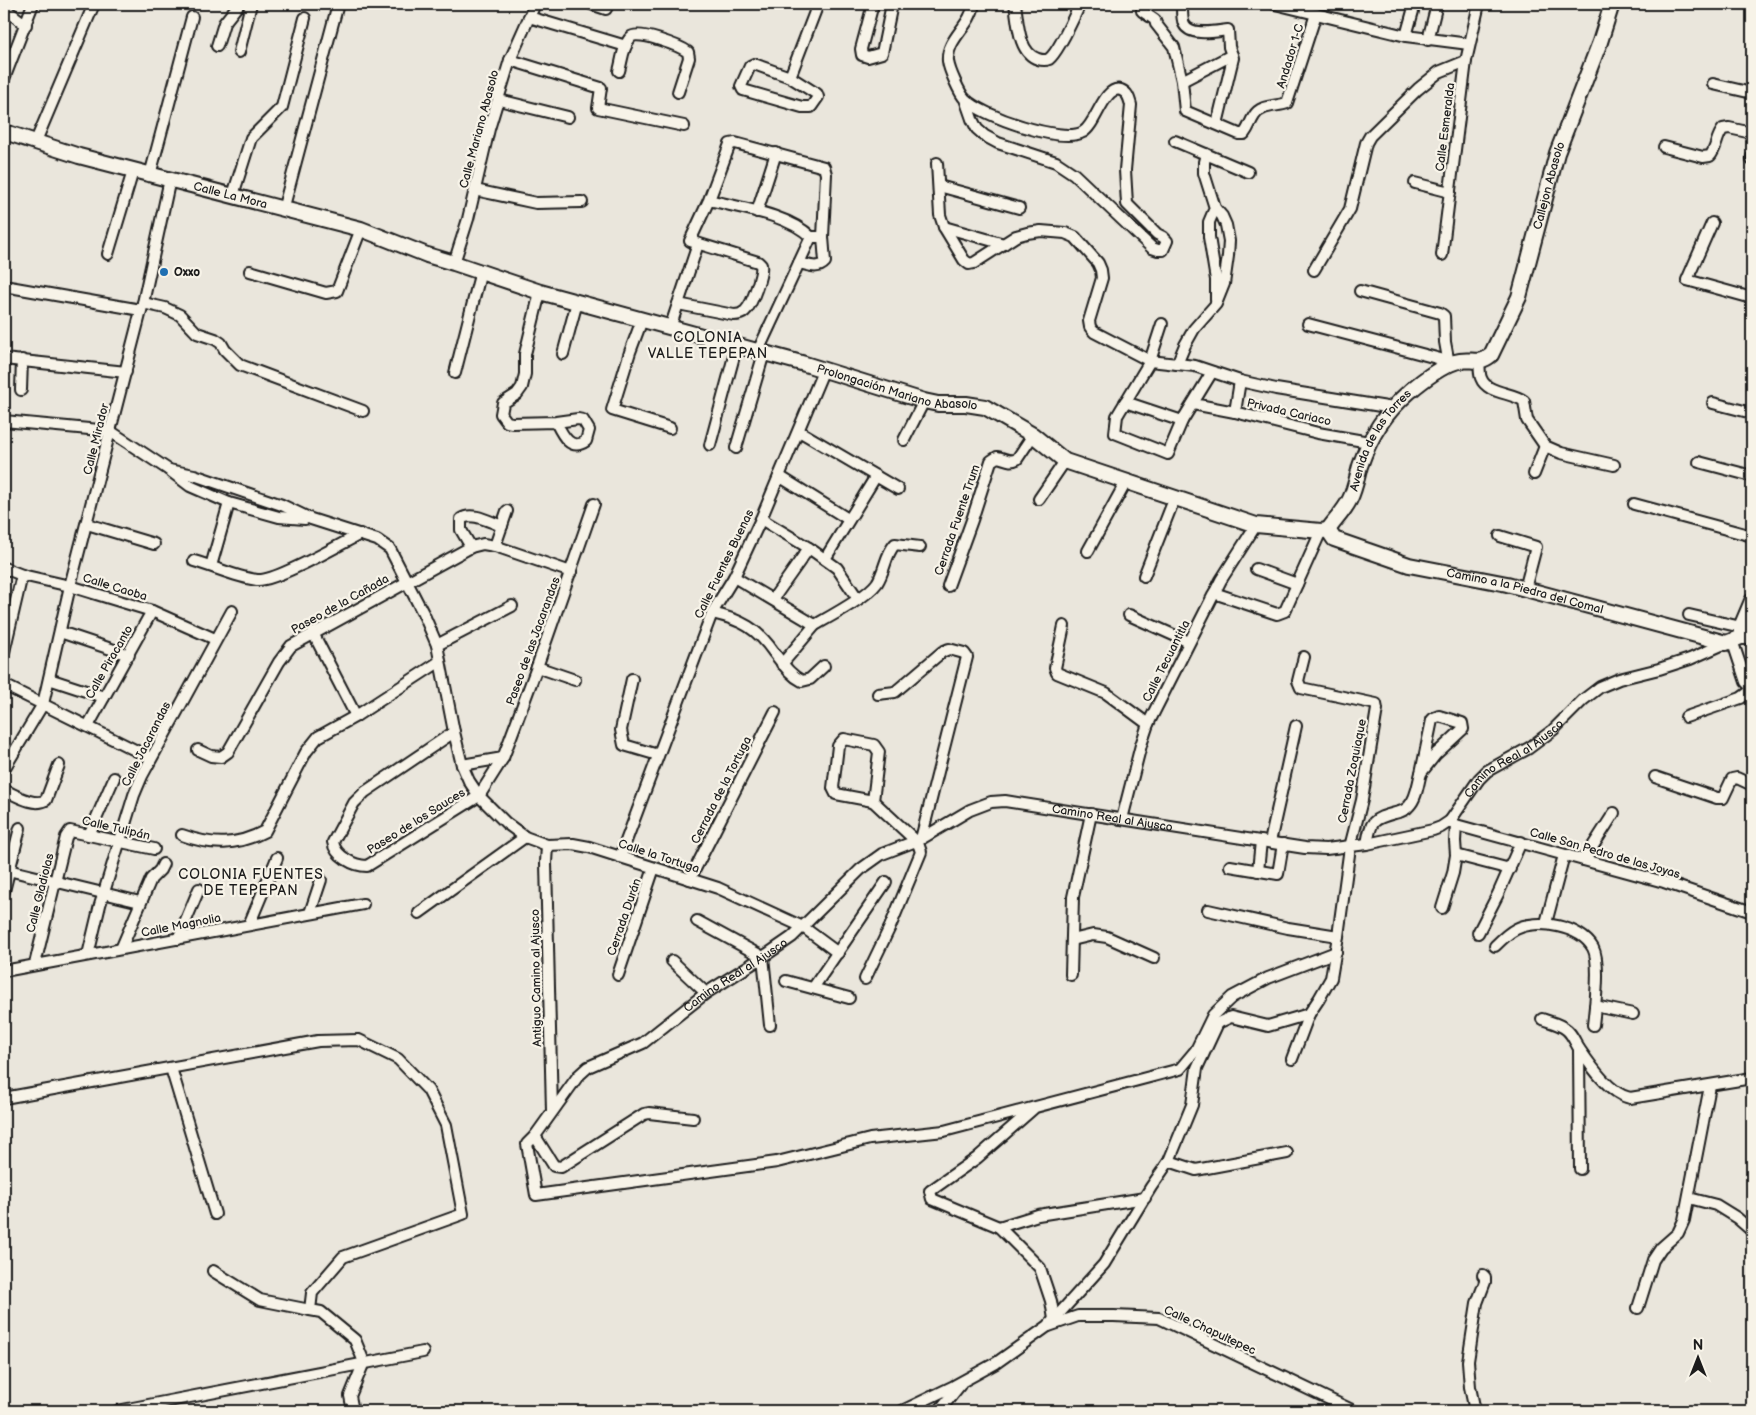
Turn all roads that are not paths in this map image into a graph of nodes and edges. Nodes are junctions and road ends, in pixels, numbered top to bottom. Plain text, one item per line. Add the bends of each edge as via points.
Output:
1 (33, 4) edge
2 (94, 4) edge
3 (239, 4) edge
4 (251, 4) edge
5 (338, 4) edge
6 (535, 4) edge
7 (591, 4) edge
8 (608, 4) edge
9 (818, 4) edge
10 (873, 4) edge
11 (892, 4) edge
12 (974, 4) edge
13 (1016, 4) edge
14 (1080, 4) edge
15 (1142, 4) edge
16 (1275, 4) edge
17 (1415, 4) edge
18 (1437, 4) edge
19 (1479, 4) edge
20 (1612, 4) edge
21 (1182, 7) dead end
22 (4, 8) edge
23 (1316, 14) junction
24 (192, 17) dead end
25 (529, 17) junction
26 (305, 18) dead end
27 (26, 24) junction
28 (1406, 36) junction
29 (1428, 40) junction
30 (1469, 44) junction
31 (217, 46) dead end
32 (626, 46) junction
33 (239, 52) dead end
34 (1232, 55) junction
35 (510, 60) junction
36 (1466, 61) junction
37 (619, 71) dead end
38 (790, 77) junction
39 (4, 79) edge
40 (1182, 81) junction
41 (1714, 84) dead end
42 (678, 92) dead end
43 (1752, 93) edge
44 (965, 99) junction
45 (499, 100) junction
46 (568, 117) dead end
47 (1217, 124) junction
48 (684, 126) dead end
49 (1752, 133) edge
50 (4, 134) edge
51 (36, 141) junction
52 (1175, 141) dead end
53 (1664, 147) dead end
54 (776, 154) junction
55 (1206, 154) junction
56 (937, 163) dead end
57 (133, 171) junction
58 (1248, 172) dead end
59 (150, 175) junction
60 (170, 179) junction
61 (1415, 183) dead end
62 (939, 186) junction
63 (475, 190) junction
64 (1450, 192) junction
65 (233, 195) junction
66 (709, 200) junction
67 (582, 202) dead end
68 (1019, 208) dead end
69 (1215, 208) junction
70 (283, 210) junction
71 (757, 212) junction
72 (1712, 223) dead end
73 (944, 227) junction
74 (361, 229) junction
75 (823, 237) junction
76 (811, 238) junction
77 (698, 244) junction
78 (1004, 244) junction
79 (108, 254) dead end
80 (1442, 255) dead end
81 (454, 263) junction
82 (799, 263) junction
83 (1314, 270) dead end
84 (250, 271) dead end
85 (481, 271) junction
86 (4, 286) edge
87 (1360, 291) dead end
88 (540, 292) junction
89 (1752, 298) edge
90 (577, 302) junction
91 (678, 304) junction
92 (1216, 304) junction
93 (142, 306) junction
94 (642, 320) junction
95 (1162, 324) dead end
96 (1308, 324) dead end
97 (670, 328) junction
98 (737, 346) junction
99 (761, 352) junction
100 (563, 354) dead end
101 (4, 359) edge
102 (22, 360) junction
103 (1150, 361) junction
104 (1479, 362) junction
105 (1449, 363) junction
106 (1177, 364) junction
107 (824, 369) junction
108 (126, 372) junction
109 (1212, 372) junction
110 (455, 373) dead end
111 (1240, 380) junction
112 (21, 390) dead end
113 (924, 401) junction
114 (1126, 402) junction
115 (1713, 403) dead end
116 (1193, 404) junction
117 (1393, 408) junction
118 (363, 411) dead end
119 (1235, 412) junction
120 (1752, 414) edge
121 (4, 421) edge
122 (1182, 421) junction
123 (556, 422) dead end
124 (670, 428) dead end
125 (110, 431) junction
126 (799, 432) junction
127 (1033, 435) junction
128 (904, 440) dead end
129 (1369, 442) junction
130 (710, 445) dead end
131 (1545, 446) junction
132 (736, 448) dead end
133 (1065, 461) junction
134 (1699, 462) dead end
135 (1614, 465) dead end
136 (169, 470) junction
137 (1534, 474) dead end
138 (779, 476) junction
139 (876, 476) junction
140 (1752, 476) edge
141 (1126, 482) junction
142 (898, 489) dead end
143 (1175, 497) junction
144 (1039, 499) dead end
145 (229, 503) junction
146 (594, 504) dead end
147 (1634, 504) dead end
148 (507, 511) dead end
149 (312, 519) junction
150 (761, 519) junction
151 (848, 519) junction
152 (87, 524) junction
153 (1256, 525) junction
154 (502, 526) junction
155 (1324, 531) junction
156 (360, 534) junction
157 (1500, 536) dead end
158 (1752, 536) edge
159 (154, 544) dead end
160 (495, 546) junction
161 (471, 547) junction
162 (920, 547) dead end
163 (808, 548) junction
164 (1088, 552) dead end
165 (825, 559) junction
166 (194, 561) dead end
167 (211, 566) junction
168 (4, 568) edge
169 (1256, 569) dead end
170 (571, 572) junction
171 (22, 575) junction
172 (1144, 576) dead end
173 (734, 577) junction
174 (407, 581) junction
175 (1297, 584) junction
176 (70, 586) junction
177 (948, 586) dead end
178 (1525, 589) junction
179 (1214, 593) junction
180 (773, 599) junction
181 (858, 599) junction
182 (1752, 601) edge
183 (512, 606) dead end
184 (152, 611) junction
185 (232, 611) dead end
186 (712, 613) junction
187 (1129, 615) dead end
188 (1688, 615) dead end
189 (815, 626) junction
190 (1064, 626) dead end
191 (60, 632) junction
192 (313, 633) junction
193 (1738, 637) edge
194 (215, 639) junction
195 (1190, 642) junction
196 (437, 645) junction
197 (4, 652) edge
198 (128, 655) junction
199 (1304, 657) dead end
200 (439, 662) junction
201 (782, 664) junction
202 (824, 666) dead end
203 (537, 667) junction
204 (49, 679) junction
205 (632, 679) dead end
206 (575, 680) dead end
207 (4, 685) edge
208 (1752, 689) edge
209 (878, 694) dead end
210 (104, 697) junction
211 (43, 704) junction
212 (775, 712) dead end
213 (356, 716) junction
214 (1686, 717) dead end
215 (1148, 724) junction
216 (88, 726) junction
217 (1296, 726) dead end
218 (454, 732) junction
219 (198, 750) dead end
220 (658, 755) junction
221 (151, 758) junction
222 (504, 758) junction
223 (59, 765) dead end
224 (462, 765) junction
225 (4, 769) edge
226 (1421, 773) junction
227 (1655, 777) dead end
228 (114, 778) dead end
229 (1752, 785) edge
230 (4, 790) edge
231 (479, 796) junction
232 (873, 801) junction
233 (1614, 813) dead end
234 (1091, 814) junction
235 (1122, 819) junction
236 (1453, 823) junction
237 (20, 828) dead end
238 (73, 830) joint
239 (89, 835) junction
240 (182, 835) dead end
241 (526, 837) junction
242 (918, 840) junction
243 (121, 842) junction
244 (1266, 842) junction
245 (1520, 842) junction
246 (1283, 844) junction
247 (1367, 844) junction
248 (547, 845) junction
249 (1350, 847) junction
250 (154, 849) dead end
251 (9, 850) edge
252 (1456, 855) junction
253 (1564, 855) junction
254 (277, 858) dead end
255 (620, 858) junction
256 (1584, 860) junction
257 (163, 864) dead end
258 (1230, 866) dead end
259 (654, 868) junction
260 (1510, 869) junction
261 (6, 870) edge
262 (1258, 871) junction
263 (690, 879) junction
264 (321, 880) dead end
265 (56, 882) junction
266 (886, 882) dead end
267 (199, 889) dead end
268 (4, 892) edge
269 (104, 893) junction
270 (140, 902) junction
271 (363, 904) dead end
272 (1442, 908) dead end
273 (1208, 910) dead end
274 (1752, 912) edge
275 (310, 913) junction
276 (419, 913) dead end
277 (697, 921) dead end
278 (1546, 923) junction
279 (249, 925) junction
280 (803, 926) junction
281 (1478, 933) dead end
282 (1338, 936) junction
283 (178, 939) junction
284 (1072, 940) junction
285 (1495, 946) dead end
286 (121, 949) junction
287 (1336, 952) junction
288 (838, 954) junction
289 (88, 955) junction
290 (763, 957) junction
291 (1154, 958) dead end
292 (672, 961) dead end
293 (35, 964) junction
294 (4, 971) edge
295 (618, 974) dead end
296 (1071, 975) dead end
297 (865, 979) dead end
298 (786, 981) dead end
299 (814, 988) junction
300 (706, 993) junction
301 (849, 998) dead end
302 (1595, 1006) junction
303 (1309, 1014) junction
304 (1633, 1014) dead end
305 (1542, 1019) dead end
306 (770, 1025) dead end
307 (1593, 1025) dead end
308 (1579, 1048) junction
309 (1292, 1059) dead end
310 (170, 1068) junction
311 (1752, 1078) edge
312 (1710, 1086) junction
313 (4, 1098) edge
314 (1036, 1107) junction
315 (552, 1111) junction
316 (693, 1118) dead end
317 (535, 1136) junction
318 (1287, 1153) dead end
319 (1169, 1161) junction
320 (1580, 1169) dead end
321 (1144, 1198) junction
322 (1689, 1198) junction
323 (215, 1214) dead end
324 (1000, 1227) junction
325 (1752, 1231) edge
326 (213, 1271) dead end
327 (1483, 1275) dead end
328 (1638, 1308) dead end
329 (310, 1310) junction
330 (1051, 1323) junction
331 (423, 1352) dead end
332 (364, 1362) junction
333 (963, 1382) junction
334 (117, 1411) edge
335 (354, 1411) edge
336 (902, 1411) edge
337 (939, 1411) edge
338 (1354, 1411) edge
339 (1475, 1411) edge

1 - 27 street
2 - 51 street
3 - 31 street via 224,23
4 - 33 street
5 - 70 street
6 - 25 street, Calle Mariano Abasolo
7 - 8 street via 606,9
9 - 38 street
10 - 11 street via 861,49 862,55 868,57 882,53
12 - 44 street via 969,20 948,51 948,63
13 - 14 street via 1026,51 1043,61 1057,49
15 - 40 street, Andador 1-C via 1142,11 1155,20 1174,47
16 - 23 street
17 - 28 street
18 - 29 street
19 - 30 street, Calle Esmeralda
20 - 104 street, Callejon Abasolo via 1557,153 1519,297 1491,355
21 - 34 street via 1184,24 1190,29 1201,32 1228,30
22 - 27 street
23 - 28 street
23 - 47 street, Andador 1-C via 1288,103 1262,109 1254,115 1244,134
24 - 59 street
25 - 32 street
25 - 35 street, Calle Mariano Abasolo
26 - 65 street via 282,107 251,138
27 - 39 street
28 - 29 street
29 - 30 street
30 - 36 street, Calle Esmeralda
32 - 37 street
32 - 42 street via 631,37 644,35 688,52
34 - 40 street
34 - 47 street
35 - 45 street, Calle Mariano Abasolo
35 - 48 street via 601,88 598,108
36 - 64 street, Calle Esmeralda
36 - 83 street via 1439,72 1370,136 1350,209
38 - 38 street via 754,64 741,86 743,90 811,107 817,94
40 - 47 street, Andador 1-C via 1185,110
41 - 43 street
44 - 44 street via 987,114 1017,125 1060,136 1074,136 1085,132 1111,92 1117,89 1124,91 1131,105 1124,170 1128,204 1167,241 1166,246 1163,250 1152,248 1074,174 1056,162 985,136 975,124
45 - 46 street
45 - 63 street, Calle Mariano Abasolo
49 - 53 street via 1723,129 1710,156
50 - 51 street, Calle La Mora
51 - 57 street, Calle La Mora
52 - 55 street
54 - 66 street via 730,144
54 - 71 street
54 - 75 street via 824,167
55 - 58 street
55 - 69 street via 1204,173
56 - 62 street
57 - 59 street, Calle La Mora
57 - 79 street
59 - 60 street, Calle La Mora
60 - 65 street, Calle La Mora
60 - 93 street, Calle Mirador
61 - 64 street
62 - 68 street
62 - 73 street via 940,215
63 - 67 street via 536,203
63 - 81 street, Calle Mariano Abasolo
64 - 80 street, Calle Esmeralda
65 - 70 street, Calle La Mora
66 - 71 street
66 - 77 street via 690,241
69 - 92 street via 1209,222 1209,237
69 - 92 street via 1222,216 1229,241 1224,284
70 - 74 street, Calle La Mora
71 - 76 street via 802,228
72 - 89 street via 1686,280
73 - 78 street
73 - 78 street via 969,264
74 - 81 street, Calle La Mora
74 - 84 street via 336,291 332,293
75 - 76 street
75 - 82 street via 825,262 816,267
76 - 82 street
77 - 91 street
77 - 91 street via 758,262 762,265 762,273 748,307 740,314
78 - 103 street, Privada Cariaco via 1016,236 1041,231 1074,237 1101,270 1090,327
81 - 85 street, Prolongación Mariano Abasolo
82 - 99 street
85 - 88 street, Prolongación Mariano Abasolo
85 - 110 street
86 - 93 street
87 - 105 street via 1444,316
88 - 90 street, Prolongación Mariano Abasolo
88 - 123 street via 525,354 522,387 503,403 501,414 512,423
90 - 94 street, Prolongación Mariano Abasolo
90 - 100 street
91 - 97 street
92 - 106 street via 1194,329
93 - 108 street, Calle Mirador
93 - 118 street via 165,308 180,315 197,333 221,343 240,365
94 - 97 street, Prolongación Mariano Abasolo
94 - 124 street via 612,410
95 - 103 street
96 - 105 street
97 - 98 street, Prolongación Mariano Abasolo
98 - 99 street, Prolongación Mariano Abasolo
98 - 130 street
99 - 107 street, Prolongación Mariano Abasolo
99 - 132 street
101 - 102 street
102 - 108 street
102 - 112 street
103 - 106 street, Privada Cariaco
103 - 114 street
104 - 105 street, Avenida de las Torres
104 - 131 street via 1481,379 1486,385 1524,401 1527,420
105 - 117 street, Avenida de las Torres via 1411,390
106 - 109 street, Privada Cariaco
107 - 113 street, Prolongación Mariano Abasolo
107 - 126 street, Calle Fuentes Buenas
108 - 125 street, Calle Mirador
109 - 111 street, Privada Cariaco
109 - 116 street
111 - 117 street, Privada Cariaco
111 - 119 street, Privada Cariaco
113 - 127 street, Prolongación Mariano Abasolo via 985,408
113 - 128 street
114 - 122 street
114 - 122 street via 1117,416 1115,433 1168,454
115 - 120 street
116 - 119 street
116 - 122 street
117 - 129 street, Avenida de las Torres
119 - 129 street, Privada Cariaco
121 - 125 street
125 - 136 street
125 - 152 street, Calle Mirador
126 - 138 street, Calle Fuentes Buenas
126 - 139 street
127 - 133 street, Prolongación Mariano Abasolo
127 - 177 street, Cerrada Fuente Trum via 1017,459 1008,461 997,457 991,461
129 - 155 street, Avenida de las Torres via 1350,500
131 - 135 street via 1561,453
131 - 137 street
133 - 141 street, Prolongación Mariano Abasolo
133 - 144 street
134 - 140 street
136 - 145 street via 190,486
136 - 149 street via 234,488
138 - 150 street, Calle Fuentes Buenas
138 - 151 street
139 - 142 street
139 - 151 street
141 - 143 street, Prolongación Mariano Abasolo
141 - 164 street
143 - 153 street, Prolongación Mariano Abasolo
143 - 172 street
145 - 149 street via 279,517
145 - 167 street
146 - 170 street
147 - 158 street
148 - 154 street
149 - 156 street, Calle la Tortuga
150 - 163 street
150 - 173 street, Calle Fuentes Buenas
151 - 165 street
152 - 159 street
152 - 176 street, Calle Mirador
153 - 155 street, Prolongación Mariano Abasolo
153 - 179 street, Calle Tecuantitla
154 - 160 street
154 - 161 street via 465,516 460,524
155 - 175 street
155 - 178 street, Camino a la Piedra del Comal via 1334,539 1409,565
156 - 167 street via 276,576 259,580
156 - 174 street, Calle la Tortuga via 390,549
157 - 178 street via 1536,547
160 - 161 street, Paseo de las Jacarandas
160 - 170 street, Paseo de las Jacarandas
161 - 174 street, Paseo de las Jacarandas
162 - 181 street via 895,544 875,586
163 - 165 street
163 - 180 street
165 - 181 street via 837,568
166 - 167 street
168 - 171 street, Calle Caoba
169 - 175 street
170 - 203 street, Paseo de las Jacarandas
171 - 176 street, Calle Caoba
171 - 197 street
173 - 180 street
173 - 186 street, Calle Fuentes Buenas
174 - 192 street, Paseo de la Cañada
174 - 196 street, Calle la Tortuga
175 - 179 street via 1285,611 1277,614
176 - 184 street, Calle Caoba
176 - 191 street, Calle Mirador
178 - 193 street, Camino a la Piedra del Comal
179 - 195 street, Calle Tecuantitla
180 - 189 street
181 - 189 street
182 - 193 street
183 - 196 street
184 - 194 street, Calle Caoba
184 - 198 street, Calle Piracanto
185 - 194 street, Calle Jacarandas
186 - 201 street via 756,630
186 - 220 street, Calle Fuentes Buenas
187 - 195 street
188 - 193 street
189 - 201 street
190 - 215 street via 1055,668 1057,674 1106,693
191 - 198 street
191 - 204 street, Calle Mirador
192 - 213 street
192 - 219 street, Paseo de la Cañada via 291,646 279,662 228,752 220,757
193 - 208 street via 1746,682
193 - 236 street, Camino Real al Ajusco via 1682,662 1600,687 1529,748 1487,771
194 - 221 street, Calle Jacarandas
195 - 215 street, Calle Tecuantitla
196 - 200 street, Calle la Tortuga
198 - 210 street, Calle Piracanto
199 - 249 street, Cerrada Zoquiaque via 1298,681 1301,688 1376,704 1362,800
200 - 213 street
200 - 218 street, Calle la Tortuga
201 - 202 street via 802,681 810,679
203 - 206 street
203 - 222 street, Paseo de las Jacarandas
204 - 210 street
204 - 211 street, Calle Mirador
205 - 220 street via 621,730 624,745
207 - 211 street
208 - 214 street via 1741,698
209 - 242 street via 895,692 949,649 967,657
210 - 216 street, Calle Piracanto
211 - 216 street
211 - 225 street, Calle Mirador
212 - 263 street, Cerrada de la Tortuga
213 - 240 street via 318,737 306,752 266,831 218,844
215 - 235 street, Calle Tecuantitla
216 - 221 street
217 - 244 street
218 - 224 street, Calle la Tortuga
218 - 231 street, Paseo de los Sauces via 364,792 340,827 333,842 334,848 352,862 367,866
220 - 255 street, Calle Fuentes Buenas
221 - 243 street, Calle Jacarandas via 134,795
222 - 224 street
222 - 231 street, Paseo de las Jacarandas
223 - 230 street via 46,800 41,803
224 - 231 street, Calle la Tortuga
226 - 226 street via 1434,718 1439,716 1462,723 1462,731 1436,754
226 - 247 street via 1413,802 1401,812 1378,817 1370,828
227 - 229 street via 1717,798 1723,798 1732,779
228 - 239 street
231 - 241 street, Calle la Tortuga via 506,824
232 - 232 street via 879,752 874,745 844,739 838,746 833,788 836,794
232 - 242 street
233 - 256 street
234 - 235 street, Camino Real al Ajusco
234 - 242 street, Camino Real al Ajusco via 1005,801 991,802 970,810
234 - 284 street via 1073,897
235 - 244 street, Camino Real al Ajusco
236 - 245 street, Calle San Pedro de las Joyas
236 - 247 street, Camino Real al Ajusco
236 - 252 street
237 - 251 street
238 - 239 street, Calle Tulipán
238 - 265 street, Calle Gladiolas via 67,834
239 - 243 street, Calle Tulipán
241 - 248 street, Calle la Tortuga
241 - 276 street
242 - 280 street, Camino Real al Ajusco via 882,854 861,869
242 - 297 street via 921,852
243 - 250 street, Calle Tulipán
243 - 269 street, Calle Jacarandas
244 - 246 street, Camino Real al Ajusco
244 - 262 street
245 - 253 street, Calle San Pedro de las Joyas
245 - 260 street
246 - 249 street, Camino Real al Ajusco via 1326,849
246 - 262 street via 1278,874
247 - 249 street, Camino Real al Ajusco
248 - 255 street, Calle la Tortuga via 573,844
248 - 315 street, Antiguo Camino al Ajusco
249 - 282 street, Cerrada Zoquiaque
251 - 261 street
252 - 260 street
252 - 272 street
253 - 256 street, Calle San Pedro de las Joyas
253 - 278 street
254 - 279 street
255 - 259 street, Calle la Tortuga
256 - 274 street, Calle San Pedro de las Joyas via 1664,882
257 - 270 street
258 - 262 street
259 - 263 street, Calle la Tortuga
259 - 295 street, Cerrada Durán
260 - 281 street
261 - 265 street
261 - 268 street
263 - 280 street, Calle la Tortuga
264 - 275 street
265 - 269 street
265 - 293 street, Calle Gladiolas
266 - 288 street
267 - 283 street
269 - 270 street
269 - 289 street, Calle Jacarandas
270 - 286 street
271 - 275 street, Calle Magnolia
273 - 282 street
275 - 279 street, Calle Magnolia
277 - 290 street
278 - 285 street via 1516,929
278 - 302 street via 1584,937 1593,949 1596,962
279 - 283 street, Calle Magnolia
280 - 288 street, Calle la Tortuga
280 - 290 street, Camino Real al Ajusco
282 - 287 street, Cerrada Zoquiaque
283 - 286 street, Calle Magnolia
284 - 291 street via 1093,935 1107,937
284 - 296 street
286 - 289 street, Calle Magnolia
287 - 303 street, Cerrada Zoquiaque via 1331,978
287 - 314 street via 1268,978 1232,997 1212,1016 1196,1050 1180,1069
288 - 299 street
289 - 293 street, Calle Magnolia
290 - 300 street, Camino Real al Ajusco
290 - 306 street
292 - 300 street
293 - 294 street, Calle Magnolia
298 - 299 street
299 - 301 street
300 - 315 street, Camino Real al Ajusco via 644,1043 588,1067
302 - 304 street
302 - 307 street
303 - 309 street, Cerrada Zoquiaque
303 - 319 street via 1268,1026 1231,1017 1218,1023 1197,1068 1192,1105
305 - 308 street via 1565,1028
308 - 312 street via 1605,1083 1624,1097
308 - 320 street
310 - 313 street
310 - 323 street
310 - 329 street via 318,1042 358,1040 398,1059 428,1090 446,1125 463,1214 343,1257 312,1293
311 - 312 street
312 - 322 street
314 - 317 street, Camino Real al Ajusco via 944,1131 870,1139 777,1162 536,1195 527,1144
314 - 324 street via 978,1158 930,1191 932,1199
315 - 317 street, Camino Real al Ajusco
316 - 317 street via 644,1114 561,1167 554,1166
318 - 319 street via 1196,1170
319 - 321 street
321 - 324 street via 1038,1215
321 - 330 street via 1104,1264
322 - 325 street via 1716,1205
322 - 328 street via 1678,1233 1653,1260
324 - 330 street via 1040,1268 1046,1284
326 - 329 street via 260,1300
327 - 339 street via 1485,1282 1477,1303 1468,1361
329 - 332 street via 321,1312 355,1340
330 - 333 street via 996,1363
330 - 338 street, Calle Chapultepec via 1078,1316 1159,1318
331 - 332 street
332 - 334 street
332 - 335 street via 350,1396
333 - 336 street
333 - 337 street

